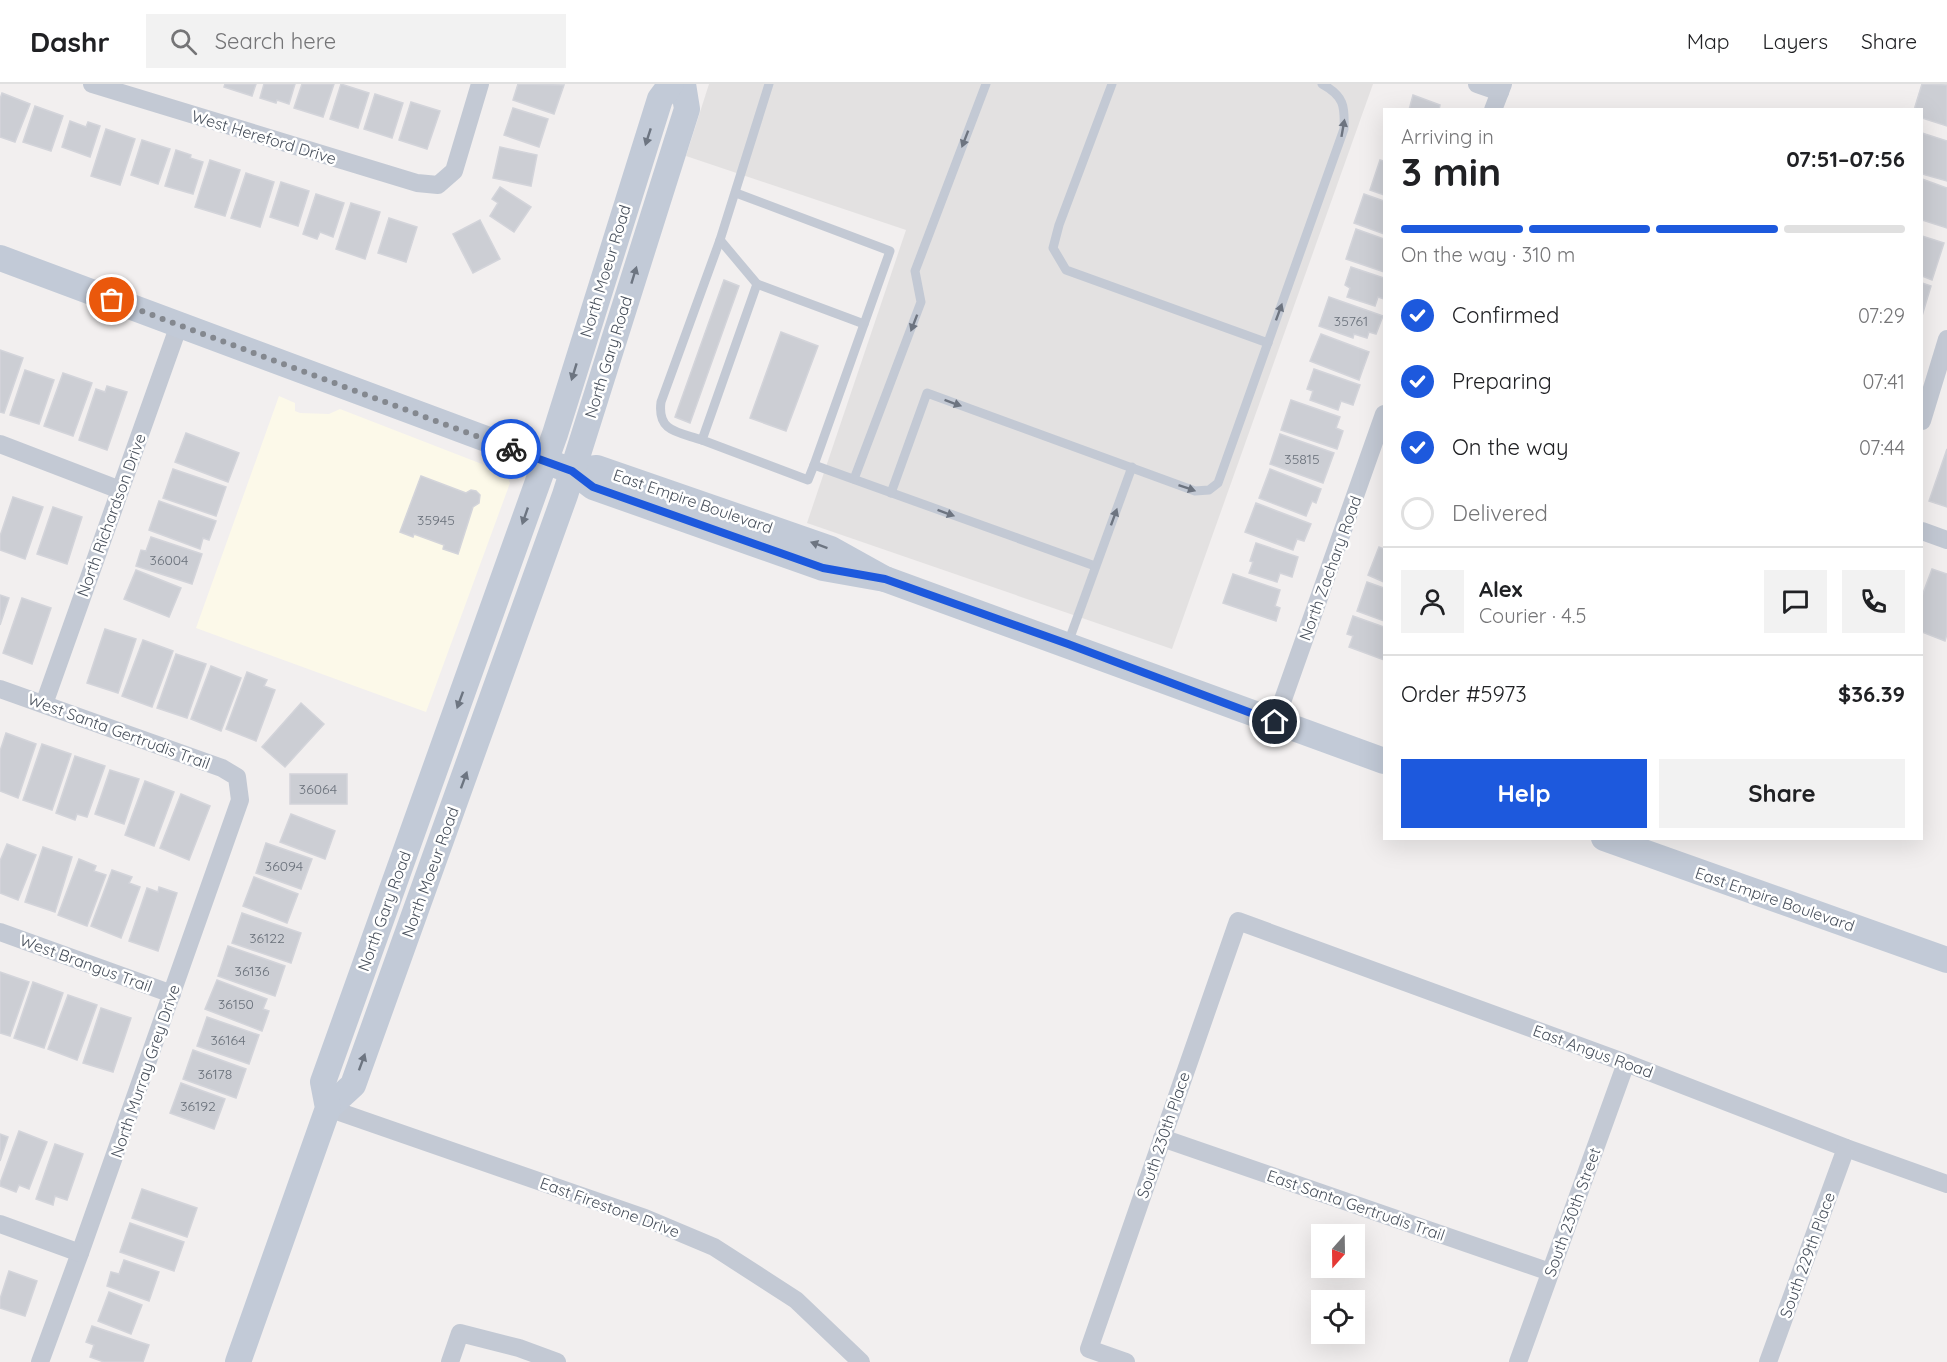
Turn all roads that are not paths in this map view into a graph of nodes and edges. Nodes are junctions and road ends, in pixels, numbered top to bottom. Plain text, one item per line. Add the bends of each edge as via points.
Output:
1 (92, 84) edge
2 (480, 84) edge
3 (671, 84) edge
4 (683, 84) edge
5 (769, 84) edge
6 (986, 84) edge
7 (1112, 84) edge
8 (1322, 84) edge
9 (1477, 84) edge
10 (1498, 95) edge
11 (735, 193) junction
12 (720, 240) junction
13 (0, 258) edge
14 (757, 284) junction
15 (864, 324) junction
16 (179, 325) junction
17 (1947, 339) edge
18 (1268, 343) junction
19 (1383, 417) edge
20 (1923, 418) edge
21 (702, 440) junction
22 (0, 444) edge
23 (545, 461) junction
24 (814, 465) junction
25 (1132, 468) junction
26 (572, 471) junction
27 (854, 479) junction
28 (120, 490) junction
29 (891, 493) junction
30 (1923, 531) edge
31 (1947, 540) edge
32 (1095, 566) junction
33 (519, 627) joint
34 (1068, 644) junction
35 (0, 689) edge
36 (44, 704) junction
37 (1275, 722) junction
38 (1383, 761) edge
39 (237, 777) joint
40 (1610, 840) edge
41 (1238, 921) joint
42 (0, 933) edge
43 (1947, 960) edge
44 (172, 994) junction
45 (1626, 1063) junction
46 (328, 1108) junction
47 (1162, 1138) junction
48 (1846, 1148) junction
49 (1947, 1184) edge
50 (0, 1224) edge
51 (80, 1253) junction
52 (1550, 1272) junction
53 (40, 1362) edge
54 (238, 1362) edge
55 (450, 1362) edge
56 (557, 1362) edge
57 (861, 1362) edge
58 (1126, 1362) edge
59 (1518, 1362) edge
60 (1768, 1362) edge

1 - 2 street, West Hereford Drive via 417,183 438,185 454,171
3 -> 23 main road, North Moeur Road via 660,99
26 -> 4 main road, North Gary Road via 687,109
5 - 11 lane
6 -> 27 lane via 915,271 921,302
7 - 18 lane via 1053,248 1066,270
18 -> 8 lane via 1344,129 1345,108 1332,90
9 - 10 street
11 - 12 lane
11 - 15 lane via 890,251
12 - 14 lane
12 - 21 lane via 659,414 671,429
13 - 16 main road, East Empire Boulevard
14 - 15 lane
14 - 21 lane
15 - 24 lane
16 - 23 main road, East Empire Boulevard
16 - 28 street, North Richardson Drive
17 - 20 street
25 -> 18 lane via 1195,491 1209,490 1218,483
19 - 37 street, North Zachary Road
21 - 24 lane via 808,480
22 - 28 street
23 - 26 main road, East Empire Boulevard
23 -> 46 main road, North Gary Road via 323,1082
24 - 27 lane
29 -> 25 lane via 927,393
32 -> 25 lane
26 - 33 main road, North Gary Road
26 - 34 main road, East Empire Boulevard via 593,487 823,568 885,579
27 - 29 lane
28 - 36 street, North Richardson Drive
29 -> 32 lane
30 - 31 street
32 - 34 lane
46 -> 33 main road, North Moeur Road via 353,1085
34 - 37 main road, East Empire Boulevard
35 - 36 street, West Santa Gertrudis Trail
36 - 39 street, West Santa Gertrudis Trail via 222,768
37 - 38 main road, East Empire Boulevard
39 - 44 street, North Murray Grey Drive via 240,801
40 - 43 main road, East Empire Boulevard
41 - 45 street, East Angus Road
41 - 47 street, South 230th Place
42 - 44 street, West Brangus Trail
44 - 51 street, North Murray Grey Drive
45 - 48 street, East Angus Road
45 - 52 street, South 230th Street
46 - 54 main road, North Gary Road
46 - 57 street, East Firestone Drive via 645,1218 714,1247 796,1300
47 - 52 street, East Santa Gertrudis Trail
47 - 58 street, South 230th Place via 1089,1348
48 - 49 street, East Angus Road
48 - 60 street, South 229th Place
50 - 51 street
51 - 53 street, North Murray Grey Drive
52 - 59 street, South 230th Street
55 - 56 street via 460,1333

